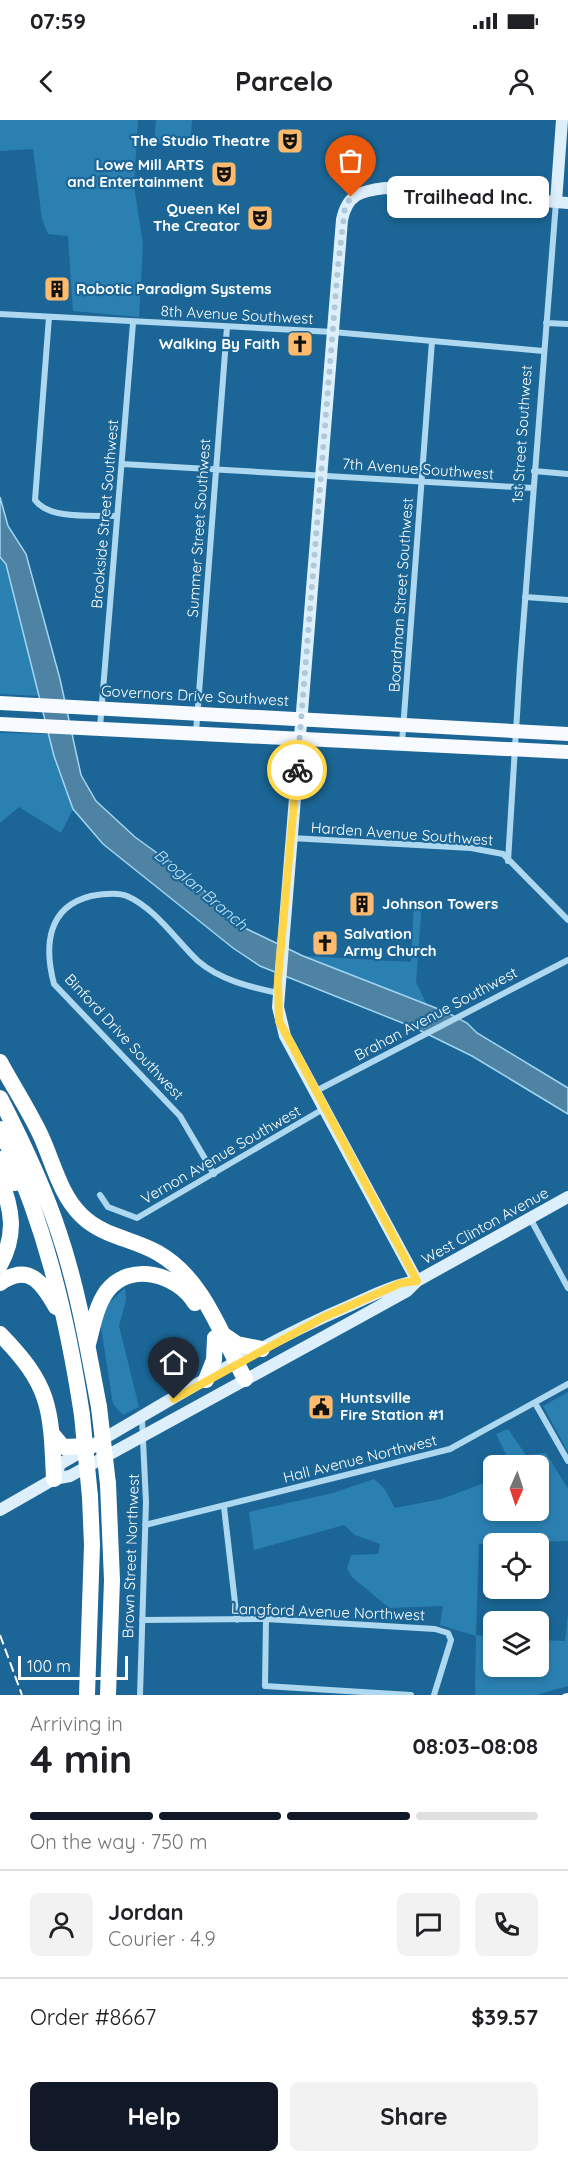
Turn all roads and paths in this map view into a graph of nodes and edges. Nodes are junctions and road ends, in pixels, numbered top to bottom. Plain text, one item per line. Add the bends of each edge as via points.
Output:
1 (561, 120) edge
2 (562, 203) edge
3 (0, 314) edge
4 (49, 317) junction
5 (133, 323) junction
6 (546, 323) junction
7 (568, 324) edge
8 (227, 327) junction
9 (333, 332) junction
10 (432, 341) junction
11 (543, 351) junction
12 (122, 464) junction
13 (214, 469) junction
14 (534, 471) junction
15 (568, 474) edge
16 (321, 475) junction
17 (422, 481) junction
18 (533, 488) junction
19 (117, 516) junction
20 (525, 597) junction
21 (568, 600) edge
22 (0, 703) edge
23 (102, 708) junction
24 (198, 713) junction
25 (302, 719) junction
26 (0, 724) edge
27 (403, 724) junction
28 (100, 727) junction
29 (516, 731) junction
30 (196, 732) junction
31 (568, 734) edge
32 (300, 737) junction
33 (402, 744) junction
34 (515, 750) junction
35 (568, 752) edge
36 (290, 838) junction
37 (508, 861) junction
38 (568, 920) edge
39 (568, 960) edge
40 (278, 986) junction
41 (0, 1062) edge
42 (316, 1091) junction
43 (0, 1098) edge
44 (26, 1108) junction
45 (325, 1108) junction
46 (0, 1129) edge
47 (0, 1159) edge
48 (214, 1174) junction
49 (0, 1178) edge
50 (100, 1195) dead end
51 (568, 1197) edge
52 (37, 1218) junction
53 (530, 1218) junction
54 (59, 1232) junction
55 (0, 1265) edge
56 (417, 1281) junction
57 (0, 1283) edge
58 (568, 1288) edge
59 (68, 1329) junction
60 (0, 1334) edge
61 (218, 1335) junction
62 (0, 1345) edge
63 (87, 1347) junction
64 (262, 1349) junction
65 (234, 1365) junction
66 (206, 1380) junction
67 (242, 1381) junction
68 (568, 1384) edge
69 (535, 1403) junction
70 (142, 1419) junction
71 (53, 1435) junction
72 (143, 1435) junction
73 (91, 1446) junction
74 (568, 1461) edge
75 (49, 1482) junction
76 (224, 1507) junction
77 (0, 1510) edge
78 (145, 1525) junction
79 (266, 1619) junction
80 (142, 1620) junction
81 (237, 1620) junction
82 (87, 1695) edge
83 (108, 1695) edge
84 (140, 1695) edge
85 (411, 1695) edge
86 (434, 1695) edge

1 - 2 street, 1st Street Southwest
2 - 6 street, 1st Street Southwest
2 - 9 street via 385,188 352,197 342,220
3 - 4 street, 8th Avenue Southwest
4 - 5 street, 8th Avenue Southwest
4 - 19 street via 35,500 41,509 52,514
5 - 8 street, 8th Avenue Southwest
5 - 12 street, Brookside Street Southwest
6 - 7 street
6 - 11 street, 1st Street Southwest
8 - 9 street, 8th Avenue Southwest
8 - 13 street, Summer Street Southwest
9 - 10 street, 8th Avenue Southwest
9 - 16 street
10 - 11 street, 8th Avenue Southwest
10 - 17 street, Boardman Street Southwest
11 - 14 street, 1st Street Southwest
12 - 13 street, 7th Avenue Southwest
12 - 19 street, Brookside Street Southwest
13 - 16 street, 7th Avenue Southwest
13 - 24 street, Summer Street Southwest
14 - 15 street
14 - 18 street, 1st Street Southwest
16 - 17 street, 7th Avenue Southwest
16 - 25 street
17 - 18 street, 7th Avenue Southwest
17 - 27 street, Boardman Street Southwest
18 - 20 street, 1st Street Southwest
19 - 23 street, Brookside Street Southwest
20 - 21 street
20 - 29 street, 1st Street Southwest
22 - 23 main road, Governors Drive Southwest
23 - 24 main road, Governors Drive Southwest
23 - 28 street, Brookside Street Southwest
24 - 25 main road, Governors Drive Southwest
24 - 30 street, Summer Street Southwest
25 - 27 main road, Governors Drive Southwest
25 - 32 street
26 - 28 main road
27 - 29 main road, Governors Drive Southwest
27 - 33 street, Boardman Street Southwest
28 - 30 main road
29 - 31 main road, Governors Drive Southwest
29 - 34 street, 1st Street Southwest
30 - 32 main road
32 - 33 main road
32 - 36 street
33 - 34 main road
34 - 35 main road
34 - 37 street, 1st Street Southwest
36 - 37 street, Harden Avenue Southwest via 471,848 503,854
36 - 40 street
37 - 38 street
39 - 42 street, Brahan Avenue Southwest
40 - 42 street via 279,1021
40 - 48 street, Binford Drive Southwest via 226,979 213,972 146,907 124,895 77,900 56,920 49,940 48,961 54,984 180,1116
41 - 44 highway
42 - 45 street
43 - 54 highway
44 - 54 highway
44 - 61 highway via 75,1208 101,1231 157,1252 178,1267 202,1297
45 - 48 street, Vernon Avenue Southwest
45 - 56 street
46 - 52 highway
47 - 52 highway
48 - 50 street, Vernon Avenue Southwest via 137,1218 108,1207
49 - 55 highway via 12,1221 10,1244
51 - 53 street, West Clinton Avenue
52 - 59 highway
53 - 56 street, West Clinton Avenue
53 - 58 street
54 - 63 highway
56 - 64 street, West Clinton Avenue via 401,1283
56 - 67 street, West Clinton Avenue via 407,1291
57 - 59 highway via 19,1275 37,1279
59 - 82 highway, bridge via 90,1497
60 - 71 highway via 39,1380 49,1406
61 - 63 highway via 183,1289 164,1277 140,1274 117,1280 106,1292
61 - 64 highway
61 - 65 highway
61 - 66 highway
62 - 75 highway via 21,1368 38,1402
63 - 83 highway, bridge via 108,1484 112,1580
64 - 65 street, West Clinton Avenue
65 - 66 street, West Clinton Avenue
65 - 67 highway
66 - 70 street, West Clinton Avenue
67 - 72 street, West Clinton Avenue
68 - 69 street, Hall Avenue Northwest
69 - 74 street
69 - 76 street, Hall Avenue Northwest via 450,1449
70 - 72 street, Brown Street Northwest
70 - 73 street, West Clinton Avenue
71 - 73 highway via 63,1447
71 - 75 highway
72 - 75 street, West Clinton Avenue via 70,1476
72 - 78 street, Brown Street Northwest
73 - 75 street, West Clinton Avenue via 60,1464
75 - 77 street, West Clinton Avenue
76 - 78 street, Hall Avenue Northwest
76 - 81 street
78 - 80 street, Brown Street Northwest
79 - 81 street, Langford Avenue Northwest
79 - 85 street via 265,1686
79 - 86 street, Langford Avenue Northwest via 448,1633 451,1640
80 - 81 street, Langford Avenue Northwest
80 - 84 street, Brown Street Northwest

